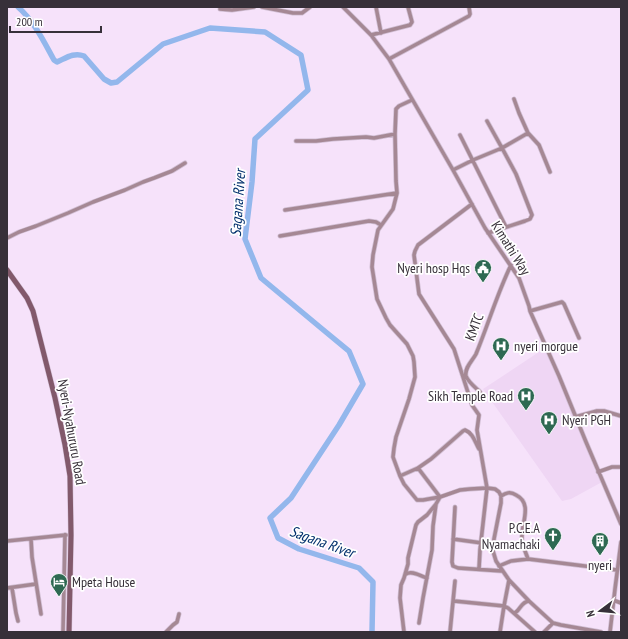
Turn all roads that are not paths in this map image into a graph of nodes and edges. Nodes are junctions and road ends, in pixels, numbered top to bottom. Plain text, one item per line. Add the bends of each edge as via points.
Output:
1 (254, 7) edge
2 (262, 7) edge
3 (310, 7) edge
4 (343, 7) edge
5 (376, 7) edge
6 (408, 7) edge
7 (469, 7) edge
8 (220, 10) dead end
9 (381, 33) junction
10 (371, 35) junction
11 (389, 59) junction
12 (514, 99) dead end
13 (412, 100) junction
14 (487, 121) dead end
15 (528, 133) junction
16 (395, 134) junction
17 (460, 135) dead end
18 (296, 141) dead end
19 (502, 148) junction
20 (473, 160) junction
21 (186, 164) dead end
22 (453, 170) junction
23 (550, 172) dead end
24 (397, 193) junction
25 (472, 204) junction
26 (285, 210) dead end
27 (381, 225) junction
28 (506, 227) junction
29 (488, 233) junction
30 (280, 236) dead end
31 (7, 238) edge
32 (511, 265) junction
33 (7, 270) edge
34 (530, 310) junction
35 (579, 338) dead end
36 (480, 392) dead end
37 (621, 416) edge
38 (575, 417) junction
39 (481, 454) junction
40 (621, 467) edge
41 (418, 468) junction
42 (598, 472) junction
43 (400, 476) junction
44 (487, 488) junction
45 (501, 496) junction
46 (440, 497) junction
47 (436, 504) junction
48 (455, 507) dead end
49 (621, 522) edge
50 (68, 535) junction
51 (31, 539) junction
52 (454, 539) junction
53 (7, 541) edge
54 (621, 542) edge
55 (482, 543) junction
56 (528, 559) junction
57 (499, 566) junction
58 (619, 568) edge
59 (480, 569) junction
60 (502, 570) junction
61 (405, 575) junction
62 (427, 578) junction
63 (509, 580) junction
64 (456, 581) dead end
65 (36, 584) junction
66 (7, 588) edge
67 (12, 588) junction
68 (529, 600) junction
69 (613, 600) junction
70 (454, 601) junction
71 (621, 603) edge
72 (504, 606) junction
73 (515, 613) junction
74 (40, 614) dead end
75 (179, 614) dead end
76 (18, 621) dead end
77 (419, 623) dead end
78 (553, 623) junction
79 (574, 627) junction
80 (63, 632) edge
81 (69, 632) edge
82 (166, 632) edge
83 (404, 632) edge
84 (450, 632) edge
85 (500, 632) edge
86 (535, 632) edge
87 (544, 632) edge
88 (570, 632) edge
89 (595, 632) edge
90 (600, 632) edge
91 (610, 632) edge

1 - 8 street
2 - 3 street via 302,13
4 - 10 street, Kimathi Way
5 - 9 street
6 - 9 street via 412,22 410,25
7 - 11 street via 469,16
9 - 10 street
10 - 11 street, Kimathi Way
11 - 13 street, Kimathi Way
12 - 15 street
13 - 16 street via 396,109
13 - 22 street, Kimathi Way
14 - 19 street
15 - 19 street
15 - 23 street via 539,144
16 - 18 street via 374,138
16 - 24 street
17 - 20 street
19 - 20 street
19 - 28 street via 516,174 532,215 530,219
20 - 22 street
20 - 28 street
21 - 31 street
22 - 25 street, Kimathi Way
24 - 26 street
24 - 27 street via 393,209
25 - 29 street, Kimathi Way
25 - 39 street via 418,245 414,255 419,294 454,349 472,405 478,415 477,430
27 - 30 street via 370,221
27 - 43 street via 372,261 377,299 390,325 407,344 414,362 414,377 409,399 394,448 393,457
28 - 29 street
29 - 32 street, Kimathi Way
32 - 34 street, Kimathi Way via 519,278
32 - 36 street, KMTC via 467,370 466,376
33 - 50 main road, Nyeri-Nyahururu Road via 27,298 33,312 55,398 70,476
34 - 35 street via 562,302
34 - 38 street, Kimathi Way
37 - 38 street via 597,410
38 - 42 street, Kimathi Way
39 - 41 street via 472,435 465,430
39 - 44 street
40 - 42 street via 612,466
41 - 43 street
41 - 46 street
42 - 49 street, Kimathi Way
43 - 46 street via 417,500
44 - 45 street via 495,489
44 - 46 street via 470,488
44 - 55 street
45 - 56 street via 510,492 524,501 522,541
45 - 57 street via 493,546
46 - 47 street
47 - 61 street via 416,525
47 - 62 street
48 - 52 street
50 - 51 street
50 - 80 street
50 - 81 main road, Nyeri-Nyahururu Road
51 - 53 street
51 - 65 street
52 - 55 street
52 - 59 street via 453,566
54 - 58 street
55 - 59 street
56 - 57 street via 511,561
56 - 58 street
57 - 60 street
58 - 69 street
59 - 60 street
60 - 63 street
61 - 62 street via 410,572
61 - 83 street via 400,589
62 - 77 street
63 - 68 street
63 - 72 street
64 - 70 street
65 - 67 street
65 - 74 street
66 - 67 street
67 - 76 street
68 - 73 street via 522,603
68 - 78 street
69 - 71 street
69 - 91 street
70 - 72 street
70 - 84 street
72 - 73 street
72 - 85 street
73 - 86 street
75 - 82 street via 177,622
78 - 79 street
78 - 87 street
79 - 88 street
79 - 89 street
89 - 90 street

